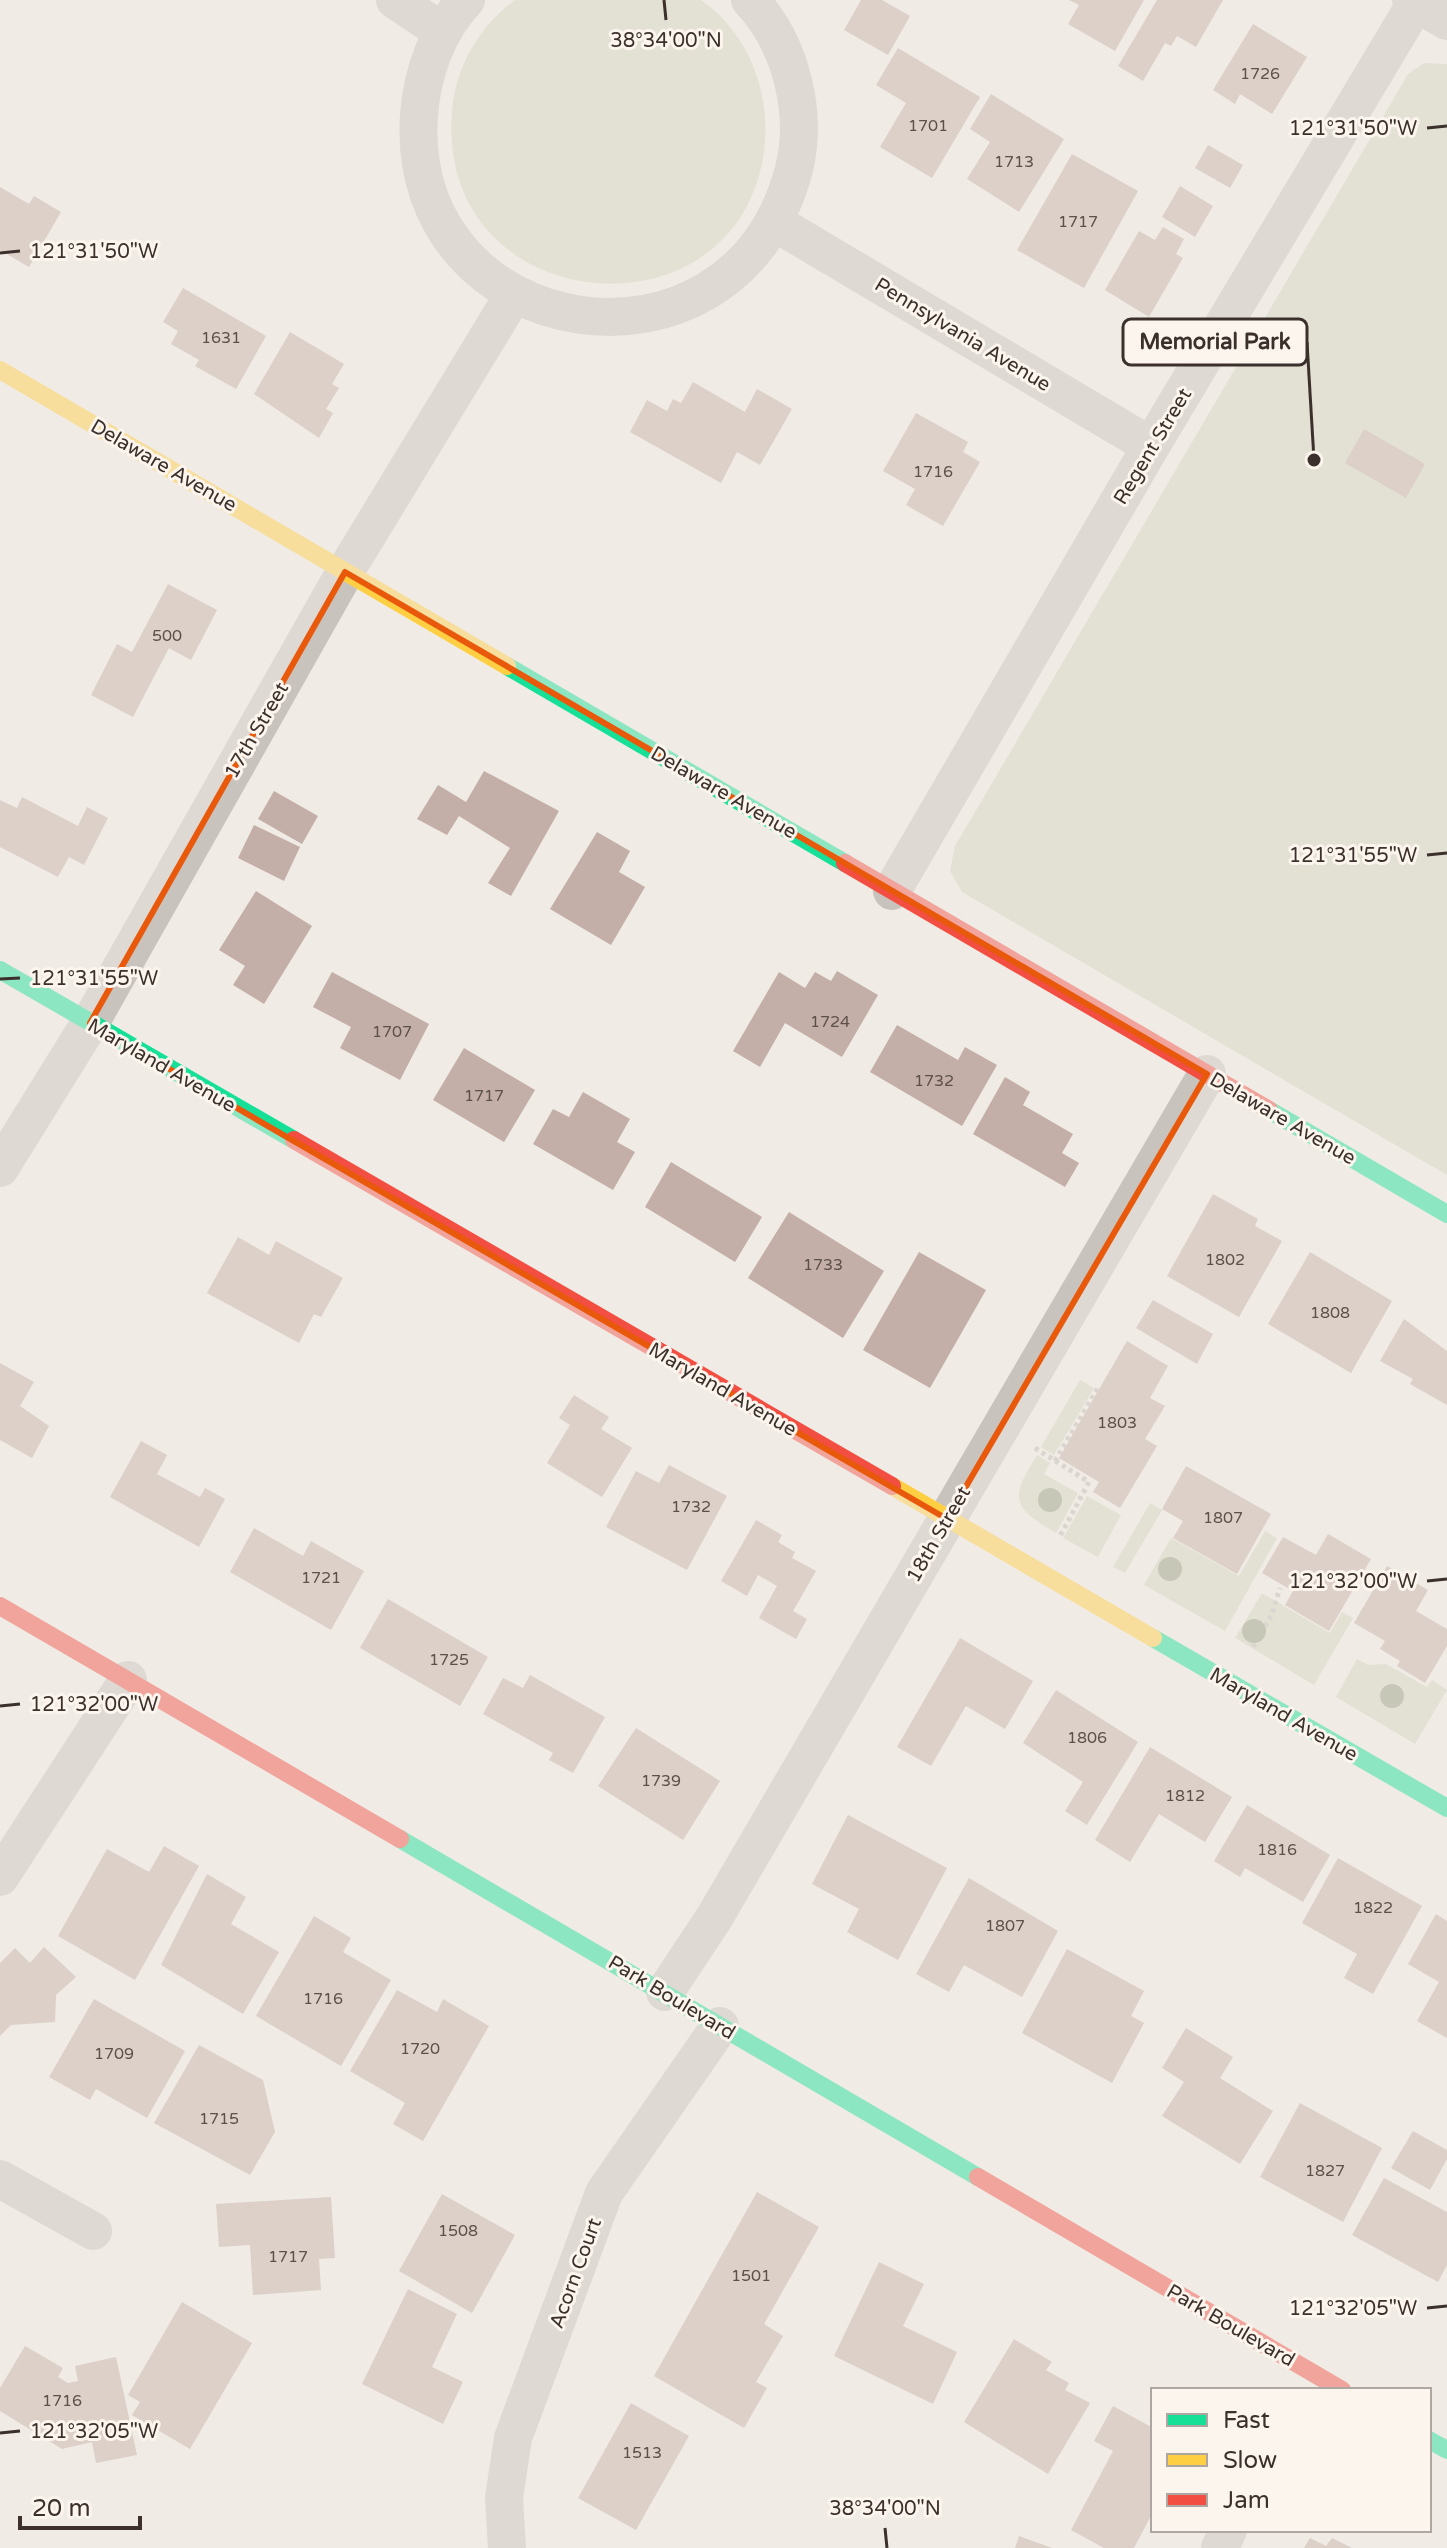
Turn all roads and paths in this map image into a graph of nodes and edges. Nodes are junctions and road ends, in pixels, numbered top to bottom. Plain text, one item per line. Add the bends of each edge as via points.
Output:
1 (395, 0) edge
2 (466, 0) edge
3 (750, 0) edge
4 (1425, 8) edge
5 (443, 32) junction
6 (774, 222) junction
7 (514, 294) junction
8 (0, 370) edge
9 (1151, 446) junction
10 (345, 572) junction
11 (892, 891) junction
12 (0, 970) edge
13 (90, 1023) junction
14 (1207, 1074) junction
15 (0, 1168) edge
16 (1447, 1214) edge
17 (1099, 1386) dead end
18 (1035, 1448) dead end
19 (1055, 1461) junction
20 (947, 1519) junction
21 (1058, 1539) dead end
22 (1280, 1588) dead end
23 (0, 1606) edge
24 (1250, 1651) dead end
25 (128, 1680) junction
26 (1447, 1808) edge
27 (0, 1877) edge
28 (665, 1992) junction
29 (720, 2026) junction
30 (0, 2179) edge
31 (93, 2231) dead end
32 (1304, 2380) edge
33 (1334, 2388) edge
34 (507, 2548) edge

1 - 5 street
2 - 5 street
3 - 6 street via 787,61 799,126 788,192
4 - 9 street, Regent Street
5 - 7 street via 420,95 421,162 429,194 463,251
6 - 7 street via 732,273 675,307 610,319 544,308
6 - 9 street, Pennsylvania Avenue
7 - 10 street, 17th Street
8 - 10 street, Delaware Avenue
9 - 11 street, Regent Street
10 - 11 street, Delaware Avenue
10 - 13 street, 17th Street
11 - 14 street, Delaware Avenue
12 - 13 street, Maryland Avenue
13 - 15 street, 17th Street
13 - 20 street, Maryland Avenue
14 - 16 street, Delaware Avenue
14 - 20 street, 18th Street
17 - 19 path
18 - 19 path
19 - 21 path via 1089,1482
20 - 26 street, Maryland Avenue
20 - 28 street, 18th Street via 714,1918
22 - 24 path
23 - 25 street, Park Boulevard
25 - 27 street
25 - 28 street, Park Boulevard
28 - 29 street, Park Boulevard
29 - 32 street, Park Boulevard
29 - 34 street, Acorn Court via 604,2193 513,2438 504,2498
30 - 31 street
32 - 33 street, Park Boulevard

